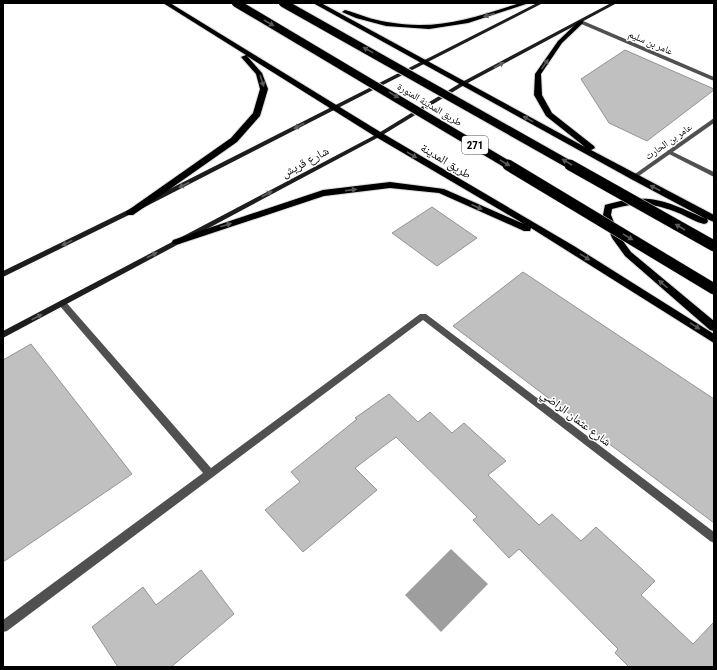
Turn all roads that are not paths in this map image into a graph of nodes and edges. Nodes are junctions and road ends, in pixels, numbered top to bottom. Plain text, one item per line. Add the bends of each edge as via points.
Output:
1 (166, 3) edge
2 (236, 3) edge
3 (283, 3) edge
4 (316, 3) edge
5 (321, 3) edge
6 (526, 3) edge
7 (541, 3) edge
8 (614, 3) edge
9 (192, 20) junction
10 (581, 22) junction
11 (424, 61) junction
12 (714, 79) edge
13 (464, 83) junction
14 (334, 108) junction
15 (714, 120) edge
16 (379, 135) junction
17 (669, 152) junction
18 (613, 166) junction
19 (714, 174) edge
20 (634, 177) junction
21 (130, 213) junction
22 (714, 220) edge
23 (714, 226) edge
24 (176, 242) junction
25 (714, 246) edge
26 (571, 248) junction
27 (3, 274) edge
28 (714, 288) edge
29 (62, 303) junction
30 (714, 327) edge
31 (3, 335) edge
32 (714, 338) edge
33 (210, 474) junction
34 (714, 538) edge
35 (3, 627) edge

1 - 9 main road, طريق المدينة
2 -> 28 highway, طريق المدينة المنورة / 271, bridge
25 -> 3 highway, طريق المدينة المنورة / 271, bridge
4 - 11 main road
6 -> 5 main road via 457,24 432,26 387,24 365,20
7 - 11 main road
8 - 10 main road, شارع قريش
9 - 14 main road, طريق المدينة
9 -> 21 main road via 247,59 259,73 264,89 257,114 234,140
10 - 12 street, عامر بن سليم
13 -> 10 main road, شارع قريش
18 -> 10 main road via 549,114 538,95 538,74 560,42
11 - 13 main road
11 - 14 main road
13 - 16 main road, شارع قريش
18 -> 13 main road
14 - 16 main road, طريق المدينة
14 -> 21 main road
15 - 17 street, عامر بن الحارث
24 -> 16 main road, شارع قريش
16 -> 26 main road, طريق المدينة
17 - 19 street
17 - 20 street, عامر بن الحارث
18 - 20 main road
22 -> 20 main road
21 -> 27 main road
30 -> 23 main road via 628,254 616,238 607,215 608,207 650,201
24 -> 26 main road via 323,193 390,185 441,191
29 -> 24 main road, شارع قريش
26 -> 32 main road, طريق المدينة
31 -> 29 main road, شارع قريش
29 - 33 street
33 - 34 street, شارع عثمان الراضي via 423,316
33 - 35 street

